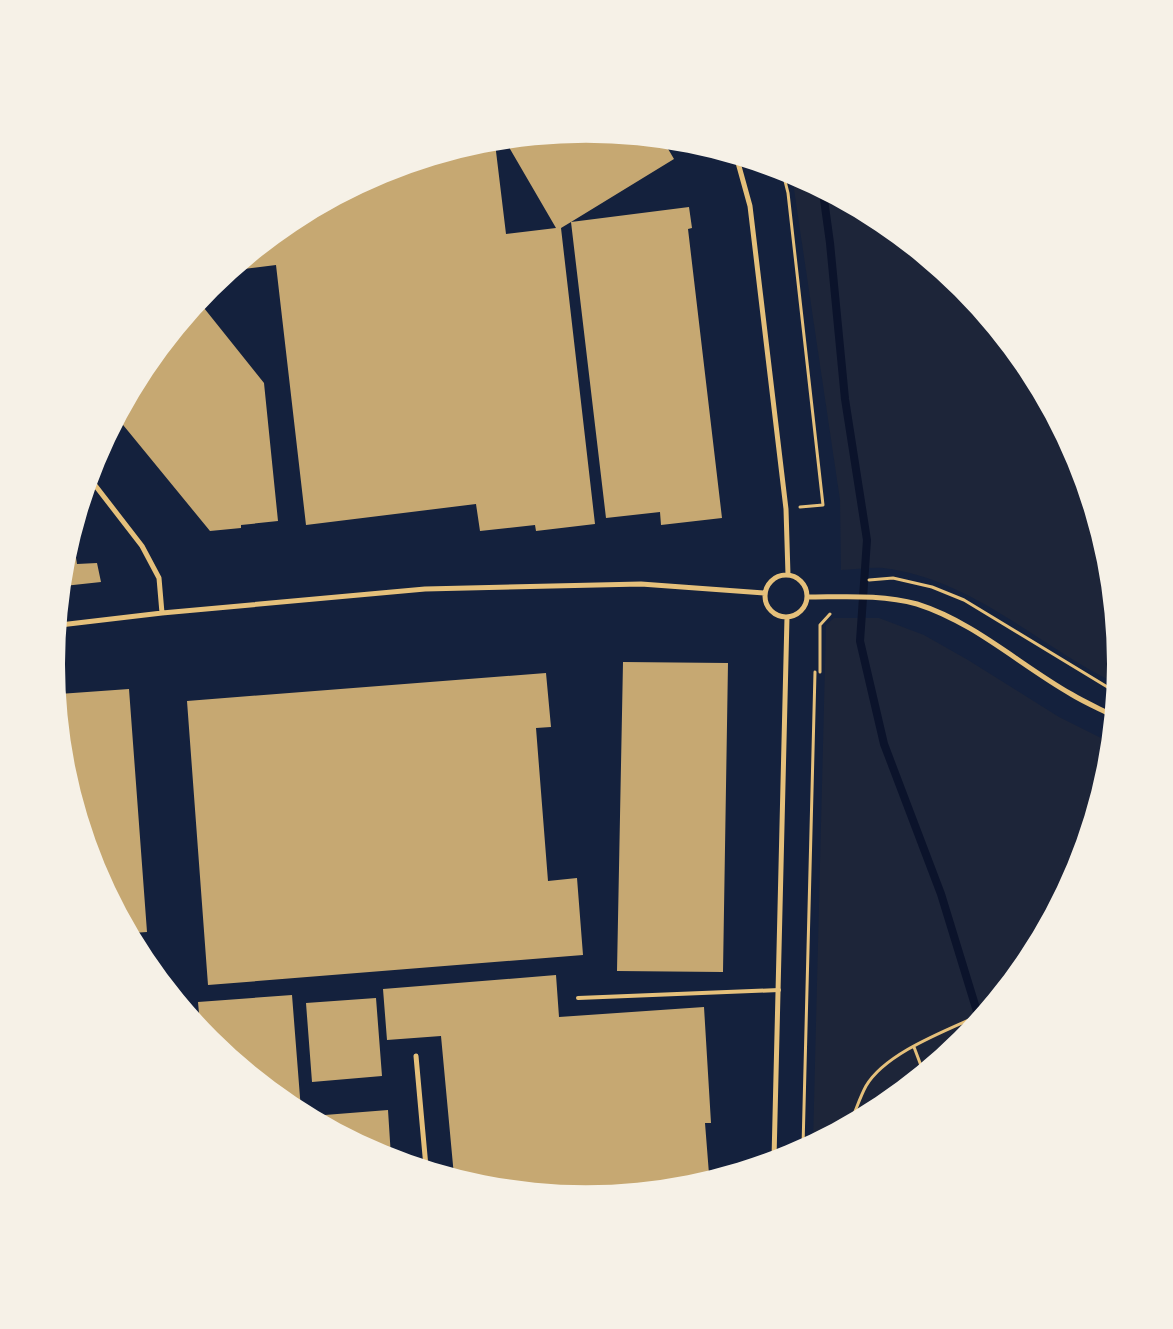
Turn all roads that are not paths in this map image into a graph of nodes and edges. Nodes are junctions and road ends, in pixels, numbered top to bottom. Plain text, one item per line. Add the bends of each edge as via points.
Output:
1 (739, 166) edge
2 (97, 487) edge
3 (788, 575) junction
4 (766, 592) junction
5 (807, 597) junction
6 (162, 613) junction
7 (787, 617) junction
8 (67, 624) edge
9 (1106, 712) edge
10 (778, 990) junction
11 (578, 998) dead end
12 (416, 1056) dead end
13 (774, 1150) edge
14 (425, 1160) edge

1 - 3 street via 750,206 786,508
2 - 6 street via 142,546 160,578
3 - 4 street via 772,580
3 - 5 street via 802,582
4 - 6 street via 641,584 425,589
4 - 7 street via 770,610
5 - 7 street via 801,611
5 - 9 street via 875,598 916,604 992,642 1071,694
6 - 8 street
7 - 10 street
10 - 11 lane
10 - 13 street
12 - 14 street

